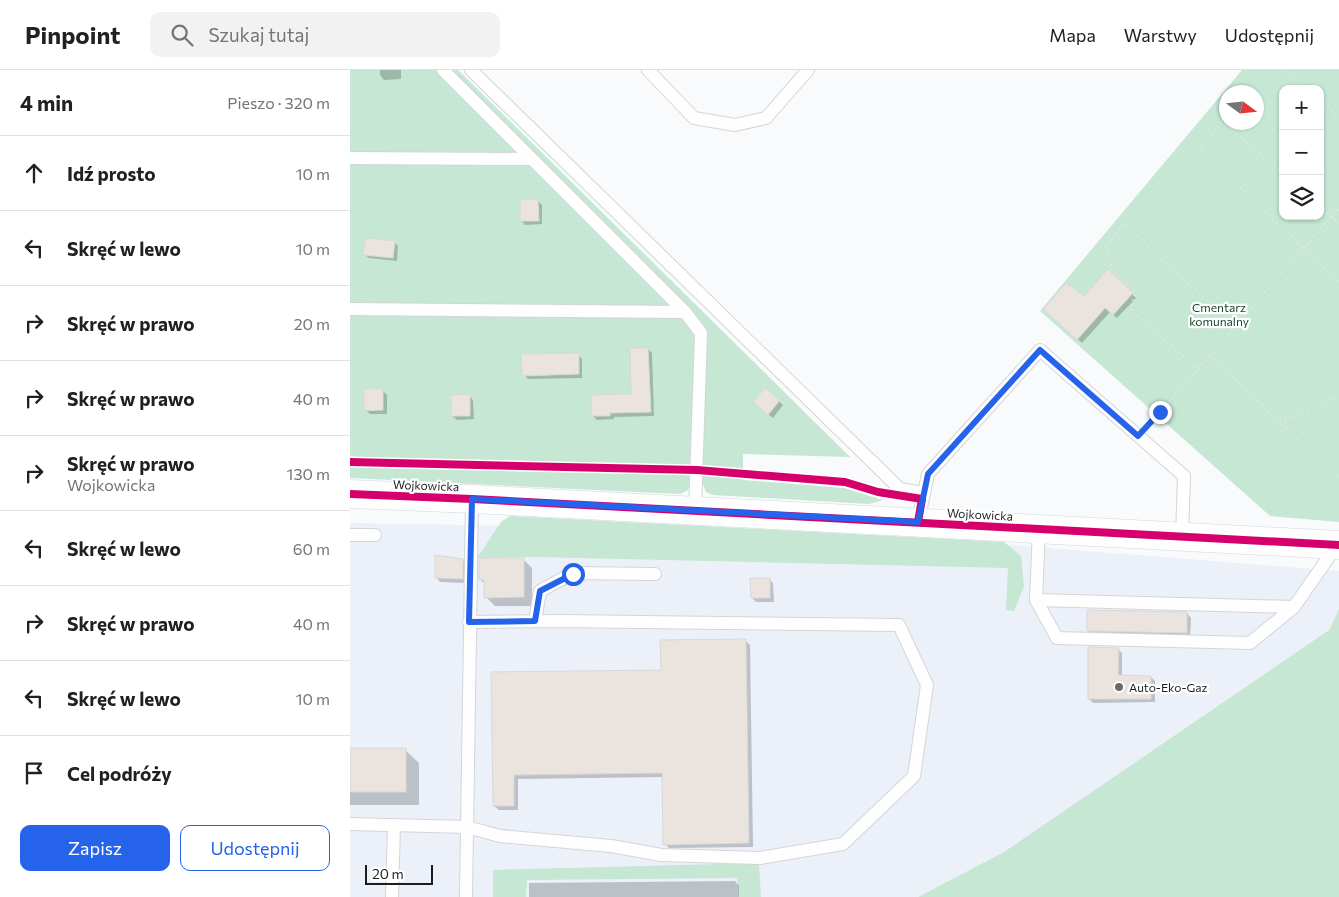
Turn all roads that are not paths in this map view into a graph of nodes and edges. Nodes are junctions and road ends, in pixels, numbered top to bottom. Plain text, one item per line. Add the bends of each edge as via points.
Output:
1 (443, 70) edge
2 (471, 70) edge
3 (648, 70) edge
4 (808, 70) edge
5 (350, 158) edge
6 (531, 159) junction
7 (350, 309) edge
8 (685, 312) junction
9 (350, 494) edge
10 (472, 499) junction
11 (921, 504) junction
12 (695, 510) junction
13 (1039, 528) junction
14 (350, 535) edge
15 (375, 535) dead end
16 (1182, 536) junction
17 (1338, 544) edge
18 (655, 574) dead end
19 (1036, 600) junction
20 (1294, 607) junction
21 (535, 621) junction
22 (469, 622) junction
23 (350, 824) edge
24 (394, 825) junction
25 (466, 827) junction
26 (392, 897) edge
27 (466, 897) edge

1 - 6 lane
2 - 11 lane via 900,490
3 - 4 lane via 694,118 735,125 766,118
5 - 6 lane
6 - 8 lane
7 - 8 lane
8 - 12 lane via 700,333
9 - 10 street, Wojkowicka
10 - 12 street, Wojkowicka
10 - 22 lane
11 - 12 street, Wojkowicka
11 - 13 street, Wojkowicka
11 - 16 lane via 928,474 1040,350 1184,476
13 - 16 street, Wojkowicka
13 - 19 lane
14 - 15 lane
16 - 17 street, Wojkowicka
17 - 20 lane
18 - 21 lane via 573,574 540,591
19 - 20 lane
19 - 20 lane via 1057,638 1250,643
21 - 22 lane
21 - 25 lane via 899,625 927,684 914,776 843,844 760,858 661,855 611,846 500,836
22 - 25 lane
23 - 24 lane
24 - 25 lane
24 - 26 lane
25 - 27 lane

